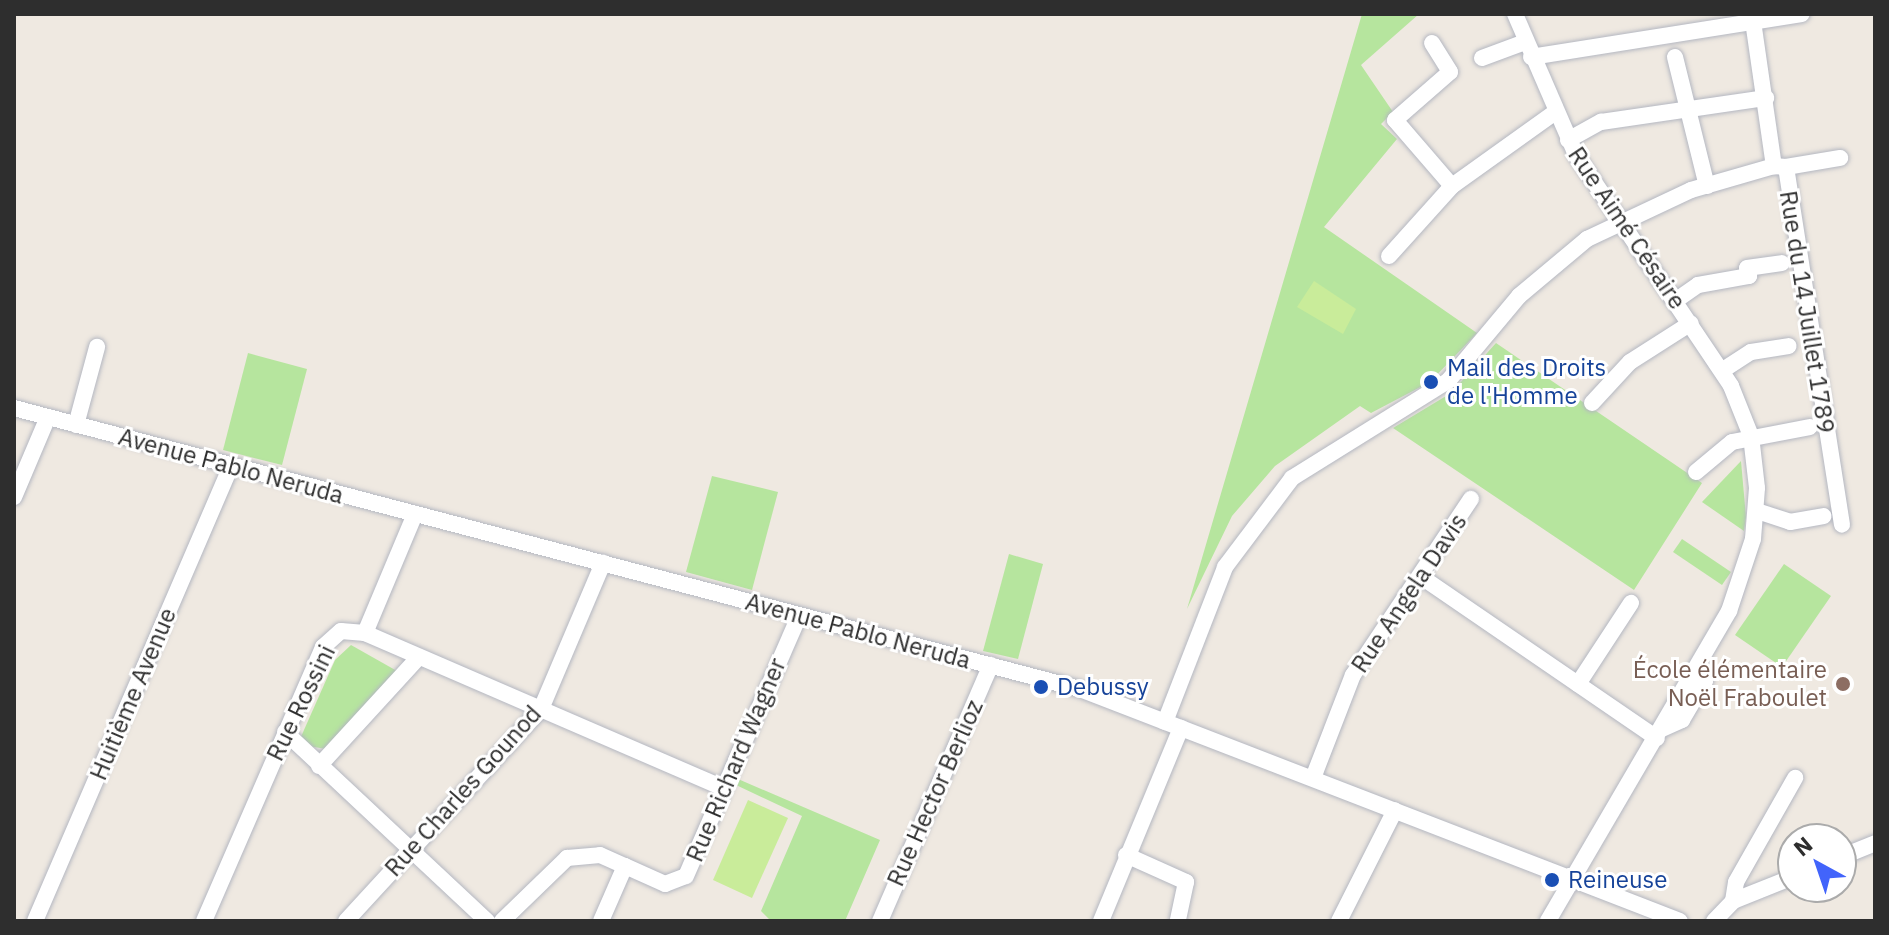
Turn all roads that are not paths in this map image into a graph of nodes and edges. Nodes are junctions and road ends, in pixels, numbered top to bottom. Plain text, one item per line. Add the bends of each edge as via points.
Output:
1 (1515, 14) edge
2 (1802, 14) edge
3 (1753, 18) edge
4 (1432, 43) dead end
5 (1528, 50) junction
6 (1675, 57) dead end
7 (1482, 58) dead end
8 (1766, 98) junction
9 (1683, 110) junction
10 (1554, 113) junction
11 (1568, 140) junction
12 (1840, 158) dead end
13 (1780, 166) junction
14 (1452, 186) junction
15 (1707, 186) junction
16 (1618, 220) junction
17 (1389, 256) dead end
18 (1782, 263) dead end
19 (1675, 301) junction
20 (1691, 323) junction
21 (1789, 346) dead end
22 (97, 347) dead end
23 (1723, 370) junction
24 (1592, 403) dead end
25 (14, 408) edge
26 (48, 417) junction
27 (76, 425) junction
28 (1810, 427) dead end
29 (1751, 436) junction
30 (231, 466) junction
31 (1696, 472) dead end
32 (14, 497) edge
33 (1471, 499) dead end
34 (1757, 511) junction
35 (415, 514) junction
36 (1823, 516) dead end
37 (1842, 525) dead end
38 (603, 563) junction
39 (1420, 576) junction
40 (1631, 603) dead end
41 (799, 616) junction
42 (365, 633) junction
43 (419, 657) junction
44 (991, 665) junction
45 (1578, 684) junction
46 (541, 709) junction
47 (1173, 725) junction
48 (285, 732) junction
49 (1659, 733) junction
50 (319, 766) junction
51 (1313, 778) junction
52 (1795, 778) dead end
53 (724, 788) junction
54 (1395, 810) junction
55 (411, 851) junction
56 (1126, 855) junction
57 (625, 866) junction
58 (1573, 878) junction
59 (1777, 883) edge
60 (1733, 901) junction
61 (35, 921) edge
62 (204, 921) edge
63 (346, 921) edge
64 (487, 921) edge
65 (502, 921) edge
66 (601, 921) edge
67 (880, 921) edge
68 (1101, 921) edge
69 (1178, 921) edge
70 (1339, 921) edge
71 (1548, 921) edge
72 (1680, 921) edge
73 (1714, 921) edge

1 - 5 street, Rue Aimé Césaire
2 - 3 street
3 - 5 street
3 - 8 street, Rue du 14 Juillet 1789
4 - 14 street via 1450,72 1395,120
5 - 7 street
5 - 10 street, Rue Aimé Césaire
6 - 9 street
8 - 9 street
8 - 13 street, Rue du 14 Juillet 1789
9 - 11 street via 1601,122
9 - 15 street
10 - 11 street, Rue Aimé Césaire
10 - 14 street
11 - 16 street, Rue Aimé Césaire
12 - 13 street
13 - 15 street
13 - 37 street, Rue du 14 Juillet 1789
14 - 17 street
15 - 16 street
16 - 19 street, Rue Aimé Césaire
16 - 47 street via 1536,279 1448,381 1324,452 1263,507 1222,575
18 - 19 street via 1698,285
19 - 20 street, Rue Aimé Césaire
20 - 23 street, Rue Aimé Césaire
20 - 24 street via 1630,362
21 - 23 street via 1751,352
22 - 27 street
23 - 29 street, Rue Aimé Césaire
25 - 26 street, Avenue Pablo Neruda
26 - 27 street, Avenue Pablo Neruda
26 - 32 street
27 - 30 street, Avenue Pablo Neruda
28 - 29 street
29 - 31 street via 1718,451
29 - 34 street, Rue Aimé Césaire
30 - 35 street, Avenue Pablo Neruda
30 - 61 street, Huitième Avenue
33 - 39 street, Rue Angela Davis
34 - 36 street via 1790,522
34 - 49 street, Rue Aimé Césaire via 1740,585
35 - 38 street, Avenue Pablo Neruda
35 - 42 street, Rue Rossini
38 - 41 street, Avenue Pablo Neruda
38 - 46 street, Rue Charles Gounod
39 - 45 street
39 - 51 street, Rue Angela Davis via 1353,675
40 - 45 street
41 - 44 street, Avenue Pablo Neruda
41 - 53 street, Rue Richard Wagner
42 - 43 street
42 - 48 street, Rue Rossini via 341,631 323,647
43 - 46 street
43 - 50 street
44 - 47 street, Avenue Pablo Neruda
44 - 67 street, Rue Hector Berlioz
45 - 49 street
46 - 53 street
46 - 55 street, Rue Charles Gounod
47 - 51 street, Avenue Pablo Neruda
47 - 56 street
48 - 50 street
48 - 62 street, Rue Rossini
49 - 58 street, Rue Aimé Césaire
50 - 55 street
51 - 54 street, Avenue Pablo Neruda
52 - 60 street via 1736,882
53 - 57 street, Rue Richard Wagner via 681,882 665,884
54 - 58 street, Avenue Pablo Neruda
54 - 70 street
55 - 63 street, Rue Charles Gounod
55 - 64 street
56 - 68 street
56 - 69 street via 1186,882
57 - 65 street via 600,855 567,858
57 - 66 street
58 - 71 street, Rue Aimé Césaire
58 - 72 street, Avenue Pablo Neruda
59 - 60 street
60 - 73 street

